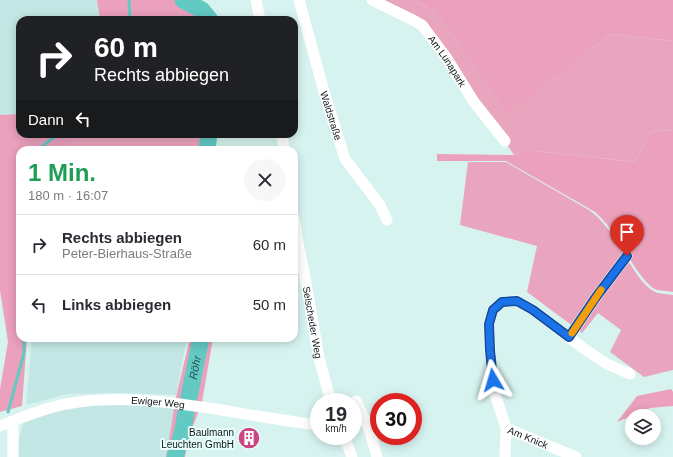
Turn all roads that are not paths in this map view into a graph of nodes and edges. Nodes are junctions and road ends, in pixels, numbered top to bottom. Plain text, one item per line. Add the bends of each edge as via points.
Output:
1 (256, 0) edge
2 (299, 0) edge
3 (372, 0) edge
4 (259, 16) edge
5 (505, 141) dead end
6 (387, 220) dead end
7 (298, 243) edge
8 (627, 256) dead end
9 (569, 337) junction
10 (630, 374) dead end
11 (329, 393) edge
12 (362, 414) edge
13 (13, 421) junction
14 (310, 424) edge
15 (0, 426) edge
16 (506, 428) junction
17 (347, 445) edge
18 (12, 457) edge
19 (352, 457) edge
20 (377, 457) edge
21 (505, 457) edge
22 (576, 457) edge

1 - 4 street
2 - 6 street, Waldstraße via 345,159 380,205
3 - 5 street, Am Lunapark via 422,25 474,102
7 - 11 street, Selscheder Weg via 319,358
8 - 9 street
9 - 10 street via 607,364
9 - 16 street via 517,301 502,302 493,310 489,324 490,350 495,394
12 - 20 street
13 - 14 street, Ewiger Weg via 66,404 125,400 176,403
13 - 15 street, Ewiger Weg
13 - 18 street
16 - 21 street, Am Knick
16 - 22 street, Am Knick
17 - 19 street

